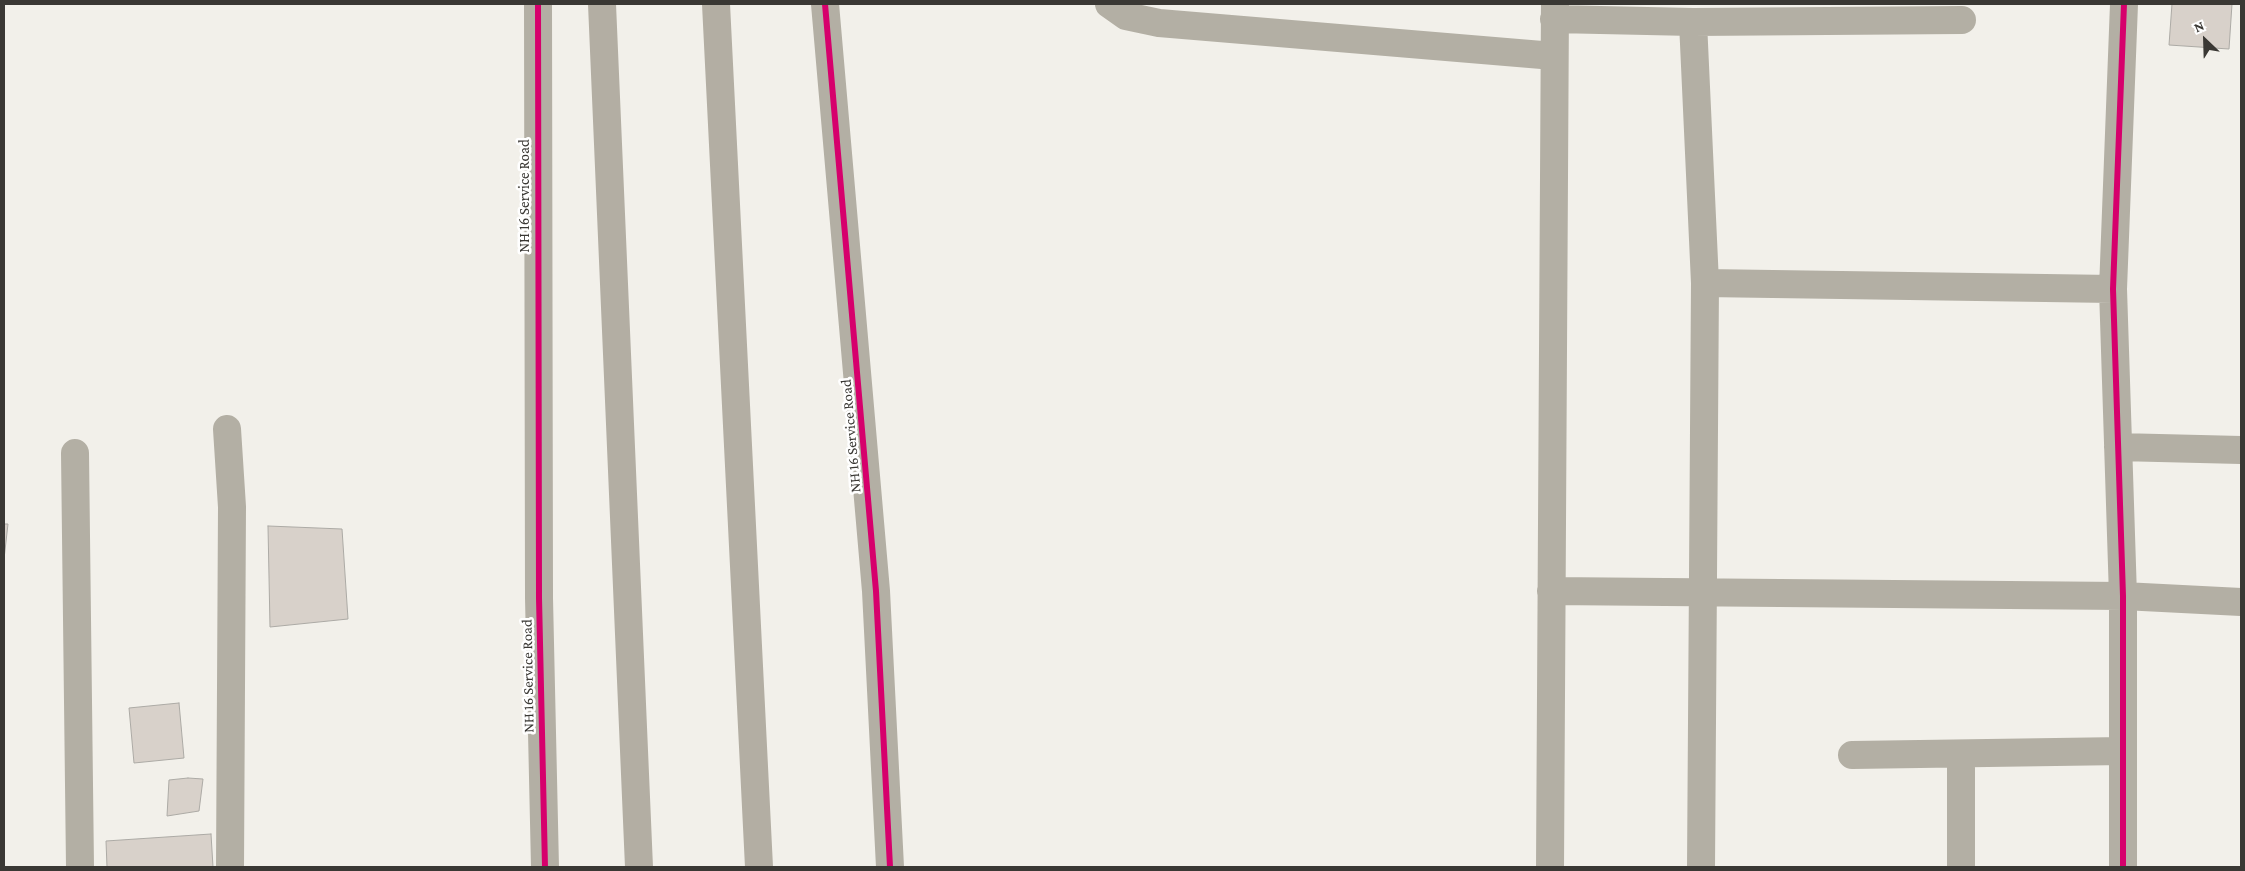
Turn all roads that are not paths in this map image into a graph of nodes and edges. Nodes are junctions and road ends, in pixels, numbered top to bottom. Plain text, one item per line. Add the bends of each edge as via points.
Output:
1 (538, 4) edge
2 (602, 4) edge
3 (716, 4) edge
4 (825, 4) edge
5 (1109, 4) edge
6 (2124, 4) edge
7 (1554, 12) edge
8 (1962, 20) dead end
9 (1693, 22) junction
10 (1554, 56) junction
11 (1705, 283) junction
12 (2113, 289) junction
13 (226, 429) dead end
14 (2118, 447) junction
15 (2241, 450) edge
16 (75, 453) dead end
17 (1551, 591) junction
18 (1703, 591) junction
19 (2123, 596) junction
20 (2241, 602) edge
21 (2123, 751) junction
22 (1961, 754) junction
23 (1852, 756) dead end
24 (80, 867) edge
25 (230, 867) edge
26 (545, 867) edge
27 (639, 867) edge
28 (759, 867) edge
29 (890, 867) edge
30 (1550, 867) edge
31 (1701, 867) edge
32 (1961, 867) edge
33 (2123, 867) edge

1 - 26 street, NH 16 Service Road via 539,588
2 - 27 highway
3 - 28 highway
4 - 29 street, NH 16 Service Road via 876,591
5 - 10 street via 1126,16 1159,23
6 - 12 street
7 - 9 street
7 - 10 street
8 - 9 street
9 - 11 street
10 - 17 street
11 - 12 street
11 - 18 street
12 - 14 street
13 - 25 street via 232,507
14 - 15 street
14 - 19 street
16 - 24 street
17 - 18 street
17 - 30 street
18 - 19 street
18 - 31 street
19 - 20 street
19 - 21 street
21 - 22 street
21 - 33 street
22 - 23 street
22 - 32 street

